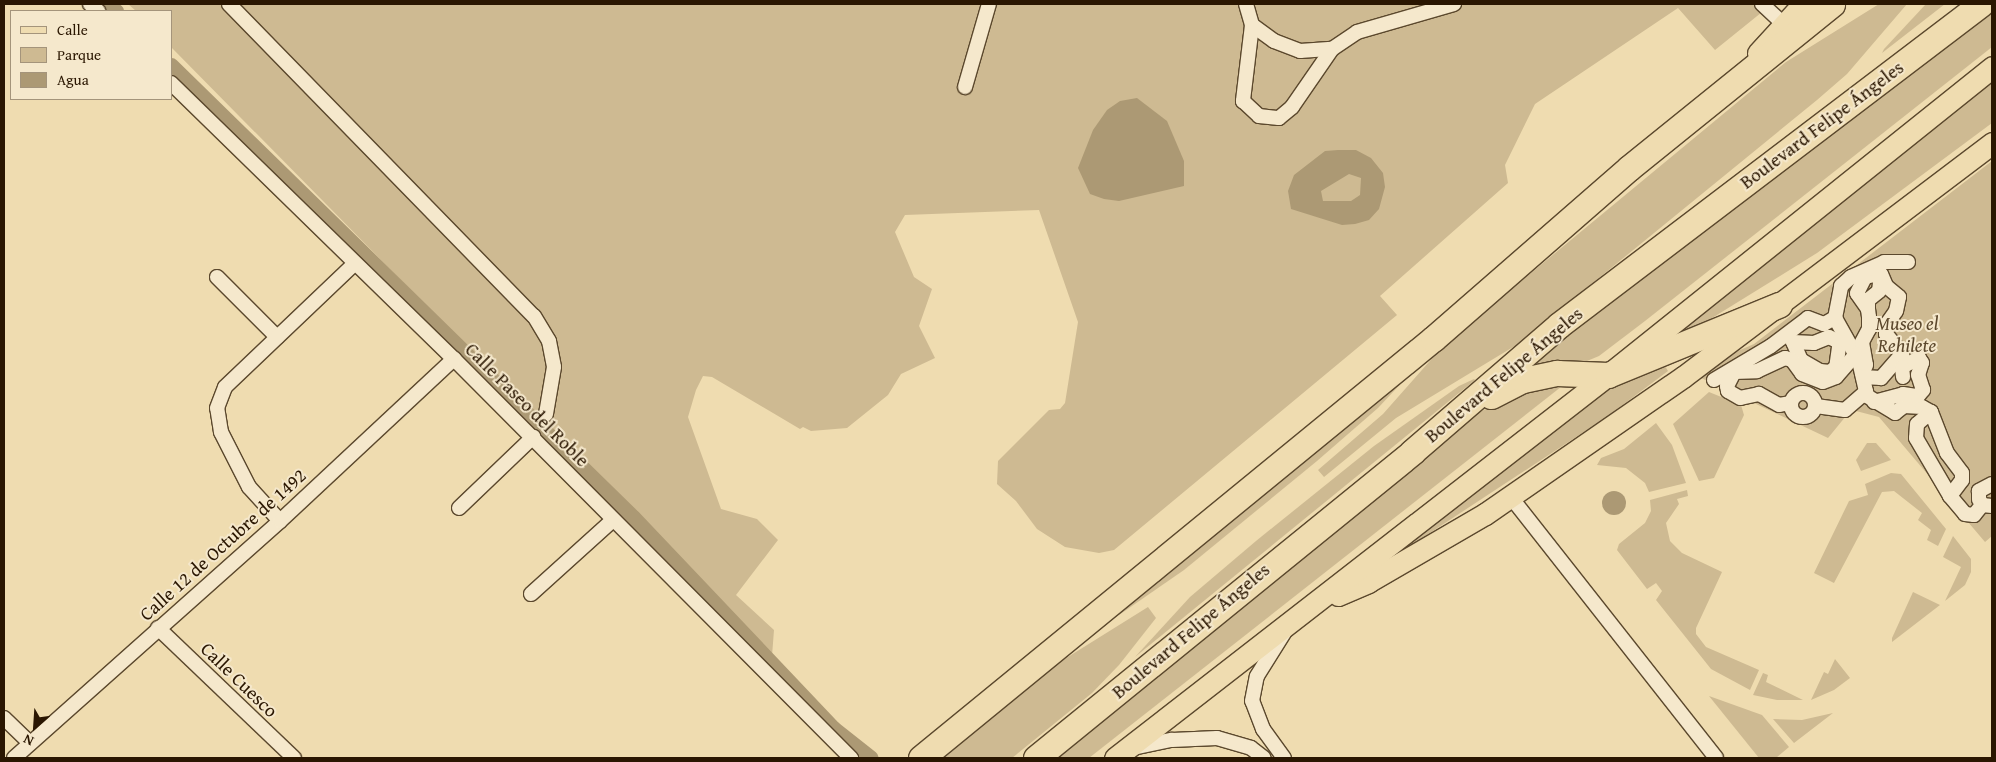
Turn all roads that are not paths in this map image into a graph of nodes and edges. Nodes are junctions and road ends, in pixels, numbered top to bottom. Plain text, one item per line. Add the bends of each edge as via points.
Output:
1 (228, 4) edge
2 (989, 4) edge
3 (1246, 4) edge
4 (1454, 4) edge
5 (1762, 4) edge
6 (1832, 4) edge
7 (1981, 4) edge
8 (1796, 16) edge
9 (1252, 25) junction
10 (1332, 49) junction
11 (1992, 67) edge
12 (172, 84) edge
13 (965, 87) dead end
14 (1992, 143) edge
15 (1908, 262) dead end
16 (354, 264) junction
17 (217, 277) dead end
18 (1779, 305) junction
19 (1835, 318) junction
20 (278, 337) junction
21 (1856, 355) junction
22 (454, 358) junction
23 (1608, 375) junction
24 (1863, 375) junction
25 (1903, 377) dead end
26 (1714, 380) dead end
27 (1870, 397) junction
28 (1931, 412) junction
29 (546, 414) dead end
30 (533, 437) junction
31 (1412, 452) junction
32 (1992, 484) edge
33 (1510, 496) junction
34 (1950, 496) junction
35 (1987, 506) edge
36 (459, 508) dead end
37 (280, 520) junction
38 (613, 520) junction
39 (531, 594) dead end
40 (1312, 606) junction
41 (1292, 621) junction
42 (158, 628) junction
43 (4, 718) edge
44 (30, 742) junction
45 (1121, 754) edge
46 (14, 758) edge
47 (294, 758) edge
48 (851, 758) edge
49 (921, 758) edge
50 (1036, 758) edge
51 (1264, 758) edge
52 (1284, 758) edge
53 (1716, 758) edge

1 - 29 street, Calle Paseo del Roble via 534,316 549,341 554,367
2 - 13 street
3 - 9 street
4 - 10 street via 1357,32
5 - 8 street
6 - 8 highway
7 - 31 highway, Boulevard Felipe Ángeles via 1559,326
8 - 49 highway via 1728,87 1433,339
9 - 10 street via 1274,41 1300,51
9 - 10 street via 1243,101 1259,116 1279,118 1292,107
11 - 23 main road
12 - 16 street, Calle Paseo del Roble
14 - 18 main road
15 - 19 street via 1884,262 1851,277 1840,286
16 - 20 street
16 - 22 street, Calle Paseo del Roble
17 - 20 street
18 - 23 highway
18 - 33 main road
19 - 21 street via 1843,339
19 - 26 street via 1824,324 1808,318 1771,346
20 - 37 street via 225,387 217,408 221,432 249,487
21 - 24 street
21 - 27 street via 1836,378 1823,382 1802,374 1792,360 1785,358 1757,370 1734,372 1728,391 1740,398 1759,394 1779,405 1792,403 1792,410 1801,417 1809,416 1816,406 1844,410
22 - 30 street, Calle Paseo del Roble
22 - 37 street, Calle 12 de Octubre de 1492
23 - 31 highway via 1557,373 1523,380 1496,393 1434,441
23 - 40 main road
24 - 24 street via 1881,378 1902,354 1886,334 1899,297 1886,286 1881,274 1866,277 1857,293 1868,309 1869,329 1862,342 1866,365
24 - 27 street
25 - 27 street via 1902,367 1919,358 1922,363 1918,375 1923,390 1918,396
27 - 28 street via 1895,413 1904,406 1922,407
28 - 34 street via 1947,453 1962,473 1962,480
28 - 34 street via 1917,424 1914,432
30 - 36 street
30 - 38 street, Calle Paseo del Roble
31 - 50 highway, Boulevard Felipe Ángeles
32 - 35 street via 1979,491
33 - 40 main road via 1368,582
33 - 53 street
34 - 35 street via 1966,514 1974,515
37 - 42 street, Calle 12 de Octubre de 1492
38 - 39 street
38 - 48 street, Calle Paseo del Roble
40 - 41 main road
41 - 45 main road
41 - 52 street via 1257,676 1252,701 1263,729
42 - 44 street, Calle 12 de Octubre de 1492
42 - 47 street, Calle Cuesco
43 - 44 street
44 - 46 street, Calle 12 de Octubre de 1492
45 - 51 street via 1172,740 1217,738 1251,748

